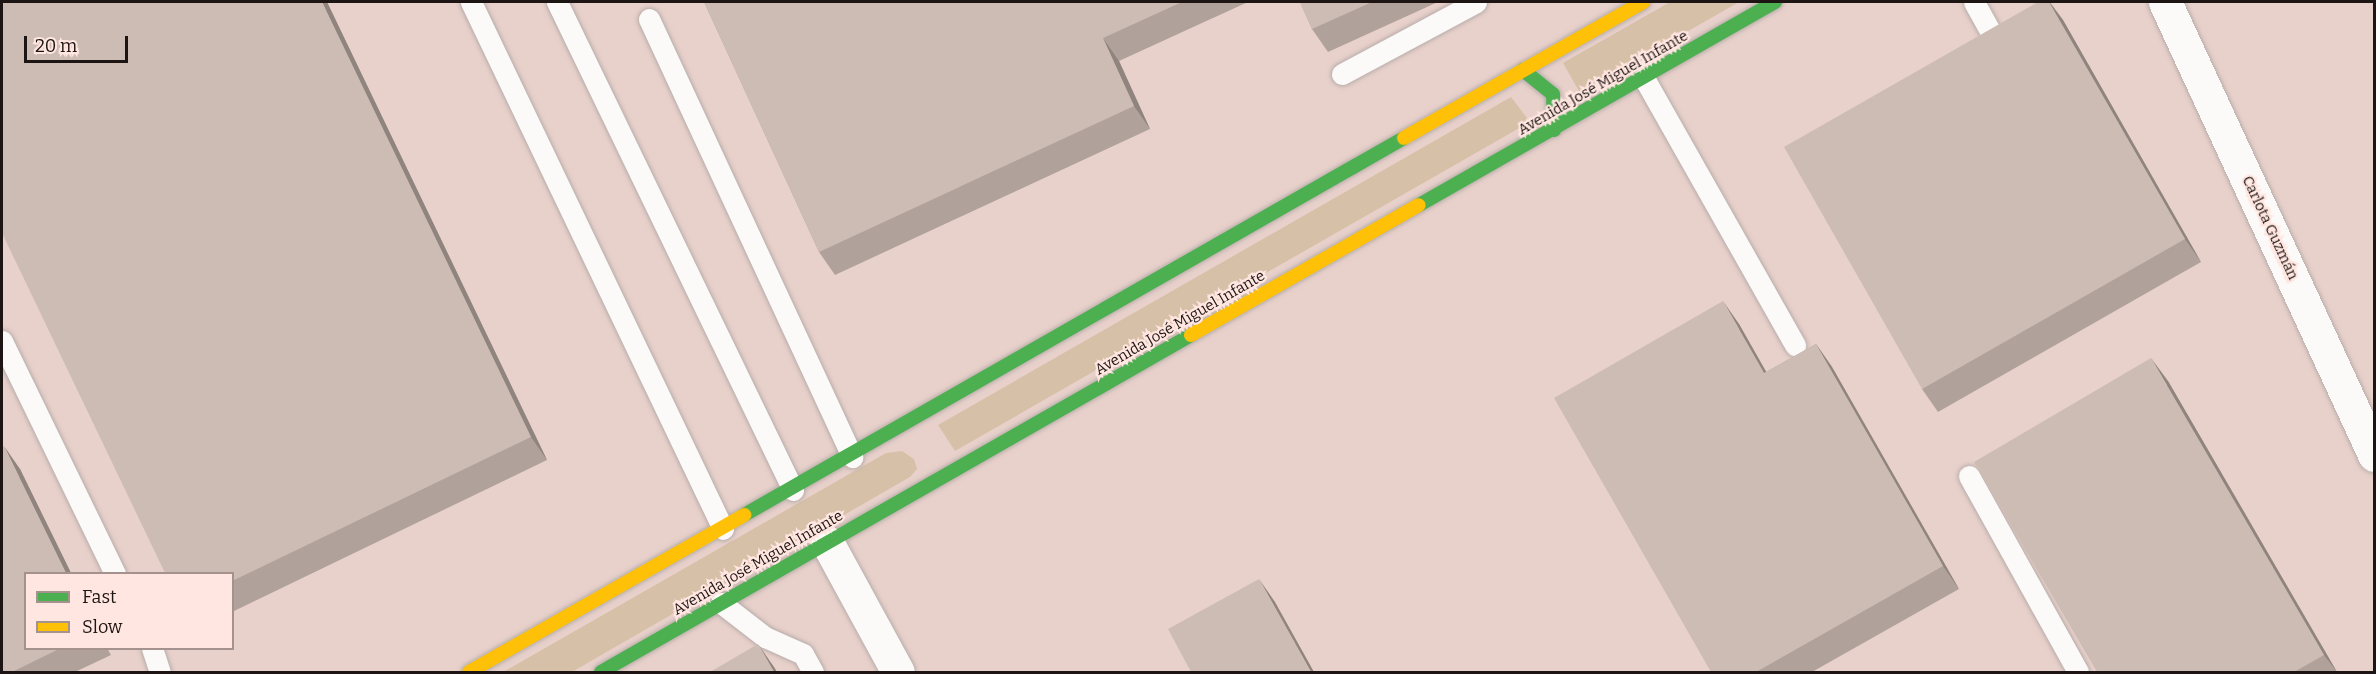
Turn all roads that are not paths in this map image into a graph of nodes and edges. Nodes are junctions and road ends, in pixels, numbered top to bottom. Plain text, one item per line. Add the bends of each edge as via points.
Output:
1 (471, 2) edge
2 (557, 2) edge
3 (1476, 2) edge
4 (1643, 2) edge
5 (1776, 2) edge
6 (1974, 2) edge
7 (2165, 2) edge
8 (649, 19) dead end
9 (1992, 35) edge
10 (1523, 70) junction
11 (1342, 74) dead end
12 (1644, 78) junction
13 (1554, 130) junction
14 (2, 341) edge
15 (1795, 345) dead end
16 (2374, 455) edge
17 (852, 457) junction
18 (1969, 476) dead end
19 (793, 490) junction
20 (723, 529) junction
21 (827, 542) junction
22 (115, 572) edge
23 (721, 603) junction
24 (153, 650) edge
25 (160, 672) edge
26 (469, 672) edge
27 (601, 672) edge
28 (813, 672) edge
29 (898, 672) edge
30 (2078, 672) edge

1 - 20 lane
2 - 19 lane
3 - 11 lane
4 - 10 street
5 - 12 street, Avenida José Miguel Infante
6 - 9 lane
7 - 16 street, Carlota Guzmán
8 - 17 lane
10 - 13 street via 1553,94
10 - 17 street
12 - 13 street, Avenida José Miguel Infante
12 - 15 lane
13 - 21 street, Avenida José Miguel Infante
14 - 22 lane
17 - 19 street
18 - 30 lane
19 - 20 street
20 - 26 street
21 - 23 street, Avenida José Miguel Infante
21 - 29 street
23 - 27 street, Avenida José Miguel Infante
23 - 28 lane via 765,637 802,654
24 - 25 lane

